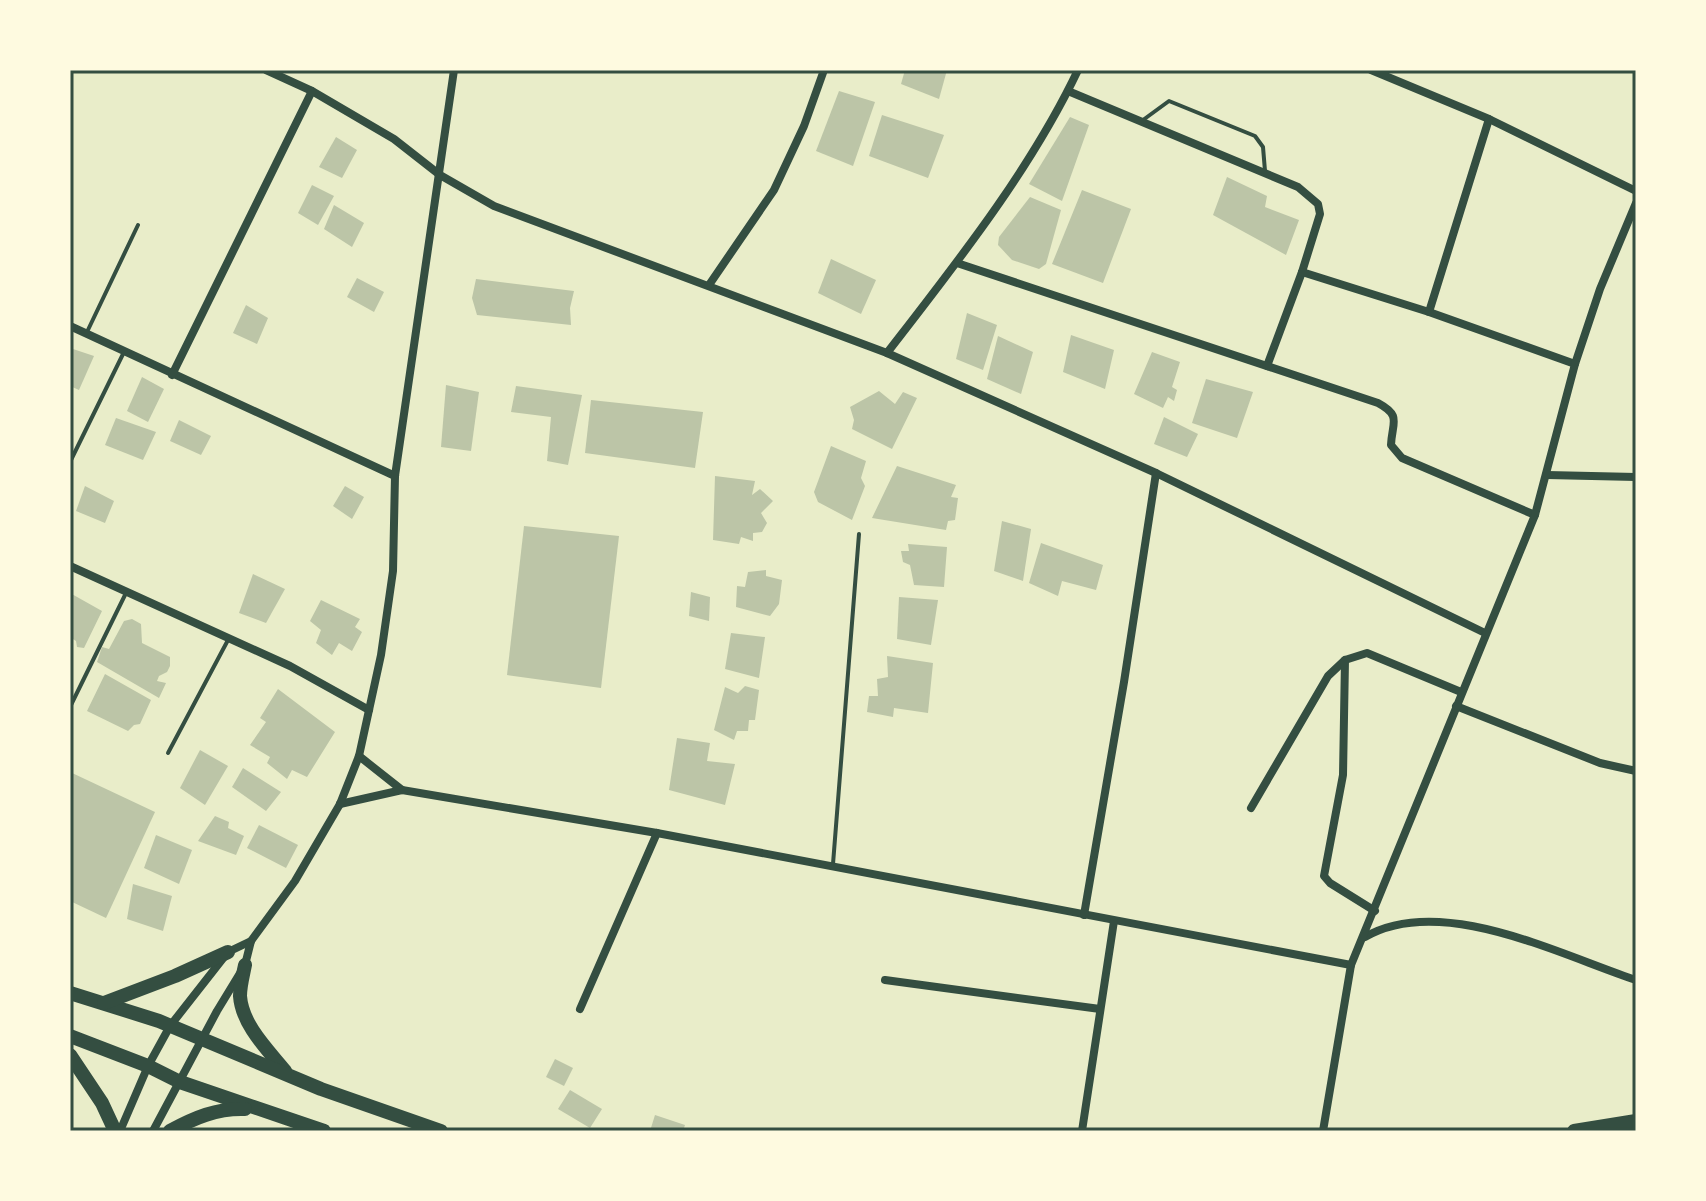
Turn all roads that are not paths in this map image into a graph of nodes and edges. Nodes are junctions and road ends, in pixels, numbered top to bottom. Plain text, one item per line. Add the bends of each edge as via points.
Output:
1 (266, 70) edge
2 (454, 70) edge
3 (824, 70) edge
4 (1078, 70) edge
5 (1371, 70) edge
6 (312, 91) junction
7 (1068, 91) junction
8 (1489, 119) junction
9 (1141, 121) junction
10 (1265, 173) junction
11 (440, 175) junction
12 (1636, 191) edge
13 (1636, 203) edge
14 (138, 225) dead end
15 (957, 263) junction
16 (1302, 272) junction
17 (709, 285) junction
18 (1429, 312) junction
19 (70, 326) edge
20 (86, 334) junction
21 (124, 352) junction
22 (887, 353) junction
23 (1575, 364) junction
24 (1267, 366) junction
25 (172, 375) junction
26 (70, 462) edge
27 (1156, 473) junction
28 (1547, 475) junction
29 (395, 476) junction
30 (1636, 477) edge
31 (1535, 515) junction
32 (859, 534) dead end
33 (70, 566) edge
34 (126, 593) junction
35 (1485, 633) junction
36 (229, 638) junction
37 (1345, 660) junction
38 (1461, 692) junction
39 (1456, 706) junction
40 (70, 707) edge
41 (369, 710) junction
42 (168, 753) dead end
43 (359, 756) junction
44 (1636, 771) edge
45 (402, 790) junction
46 (340, 804) junction
47 (1251, 808) dead end
48 (657, 833) junction
49 (833, 867) junction
50 (1375, 911) junction
51 (1084, 915) junction
52 (1114, 921) junction
53 (1365, 937) junction
54 (251, 941) junction
55 (228, 952) junction
56 (245, 965) junction
57 (1351, 965) junction
58 (885, 980) dead end
59 (1636, 980) edge
60 (70, 993) edge
61 (104, 1003) junction
62 (580, 1009) dead end
63 (1100, 1009) junction
64 (170, 1026) junction
65 (70, 1036) edge
66 (203, 1040) junction
67 (70, 1055) edge
68 (148, 1066) junction
69 (288, 1075) junction
70 (180, 1082) junction
71 (266, 1111) junction
72 (1633, 1120) edge
73 (118, 1131) edge
74 (153, 1131) edge
75 (170, 1131) edge
76 (324, 1131) edge
77 (441, 1131) edge
78 (1082, 1131) edge
79 (1323, 1131) edge
80 (1574, 1131) edge

1 - 6 street
2 - 11 street
3 - 17 street via 774,190
4 - 7 street
5 - 8 street
6 - 11 street via 394,139
6 - 25 street
7 - 9 street
7 - 15 street
8 - 12 street
8 - 18 street
9 - 10 street
9 - 10 lane via 1169,101 1255,136 1263,147
10 - 16 street via 1298,187 1318,204 1320,214
11 - 17 street via 494,206
11 - 29 street
13 - 23 street
14 - 20 lane
15 - 22 street
15 - 24 street
16 - 18 street
16 - 24 street
17 - 22 street
18 - 23 street
19 - 20 street
20 - 21 street
21 - 25 street
21 - 26 lane
22 - 27 street
23 - 28 street
24 - 31 street via 1386,407 1395,419 1391,445 1402,458
25 - 29 street
27 - 35 street
27 - 51 street
28 - 30 street
28 - 31 street
29 - 41 street via 393,571
31 - 35 street
32 - 49 lane
33 - 34 street
34 - 36 street
34 - 40 lane
35 - 38 street
36 - 41 street
36 - 42 lane
37 - 38 street via 1367,653
37 - 47 street via 1328,676
37 - 50 street via 1343,775 1324,876
38 - 39 street
39 - 44 street via 1600,763
39 - 50 street
41 - 43 street
43 - 45 street
43 - 46 street
45 - 46 street
45 - 48 street
46 - 54 street via 295,881
48 - 49 street
48 - 62 street
49 - 51 street
50 - 53 street
51 - 52 street
52 - 57 street
52 - 63 street
53 - 57 street
53 - 59 street via 1381,927 1411,921 1472,927
54 - 55 street
54 - 56 street
55 - 61 main road
55 - 64 street
56 - 66 street
56 - 69 main road via 240,998 245,1016
57 - 79 street
58 - 63 street
60 - 61 main road
61 - 64 main road
63 - 78 street
64 - 66 main road
64 - 68 street
65 - 68 main road
66 - 69 main road
66 - 70 street
67 - 73 main road
68 - 70 main road
68 - 73 street
69 - 77 main road
70 - 71 main road
70 - 74 street
71 - 75 main road via 204,1114
71 - 76 main road
72 - 80 main road

